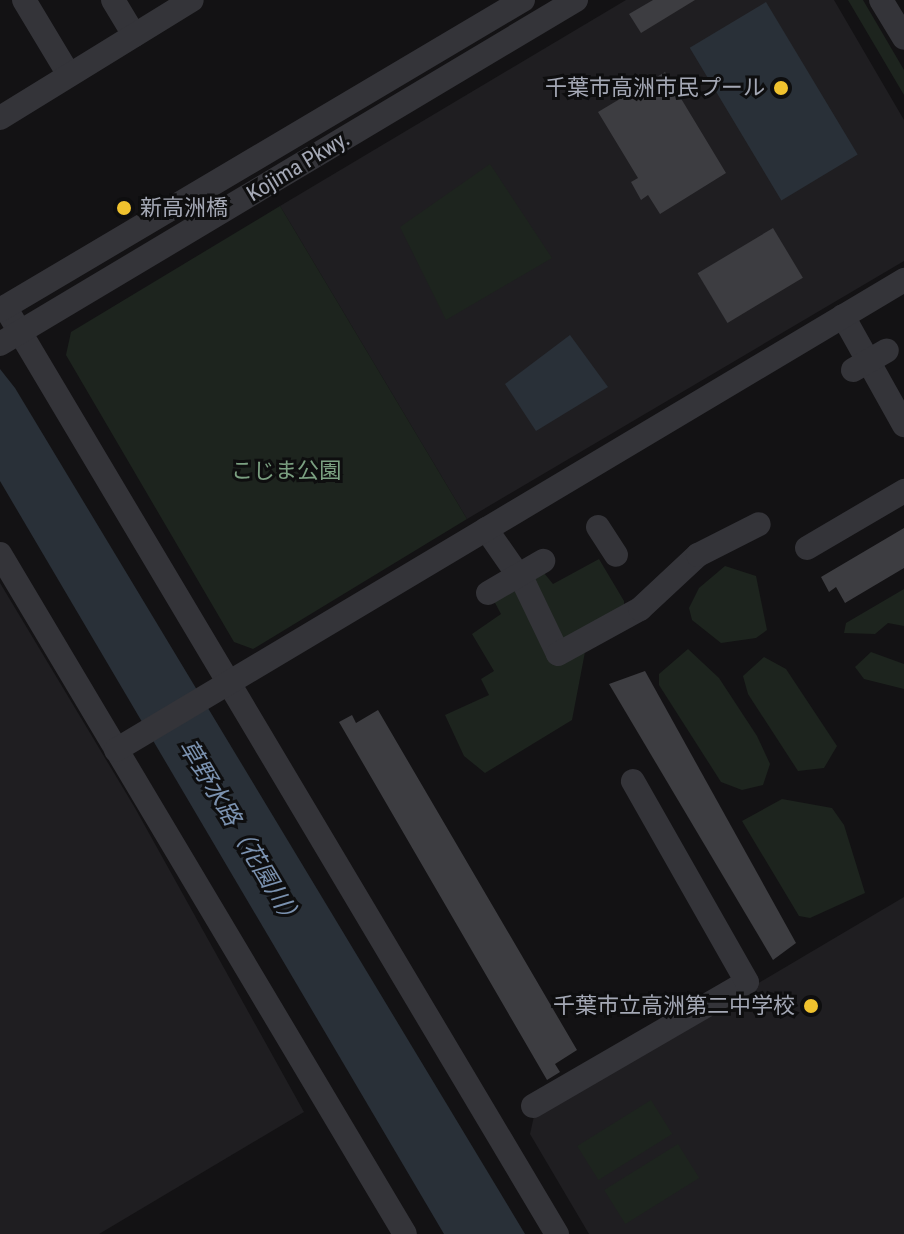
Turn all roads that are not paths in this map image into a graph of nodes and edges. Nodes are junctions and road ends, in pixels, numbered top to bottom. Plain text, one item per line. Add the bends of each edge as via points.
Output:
1 (24, 0) edge
2 (113, 0) edge
3 (192, 0) edge
4 (523, 0) edge
5 (576, 0) edge
6 (881, 0) edge
7 (134, 35) junction
8 (904, 38) edge
9 (69, 75) junction
10 (0, 118) edge
11 (904, 280) edge
12 (2, 308) edge
13 (843, 316) junction
14 (10, 338) edge
15 (904, 425) edge
16 (904, 491) edge
17 (759, 524) dead end
18 (598, 527) dead end
19 (486, 529) junction
20 (807, 548) dead end
21 (0, 554) edge
22 (616, 555) dead end
23 (543, 561) dead end
24 (516, 577) junction
25 (488, 593) dead end
26 (229, 683) junction
27 (116, 750) junction
28 (633, 781) dead end
29 (533, 1106) dead end
30 (405, 1234) edge
31 (557, 1234) edge

1 - 9 street
2 - 7 street
3 - 7 street
4 - 12 street, Kojima Pkwy.
5 - 14 street, Kojima Pkwy.
6 - 8 street
7 - 9 street
9 - 10 street
11 - 13 street
12 - 14 street
13 - 15 street
13 - 19 street
14 - 26 street
16 - 20 street
17 - 24 street via 698,555 640,609 558,654
18 - 22 street
19 - 24 street
19 - 26 street
21 - 27 street
23 - 24 street
24 - 25 street
26 - 27 street
26 - 31 street
27 - 30 street
28 - 29 street via 747,982

